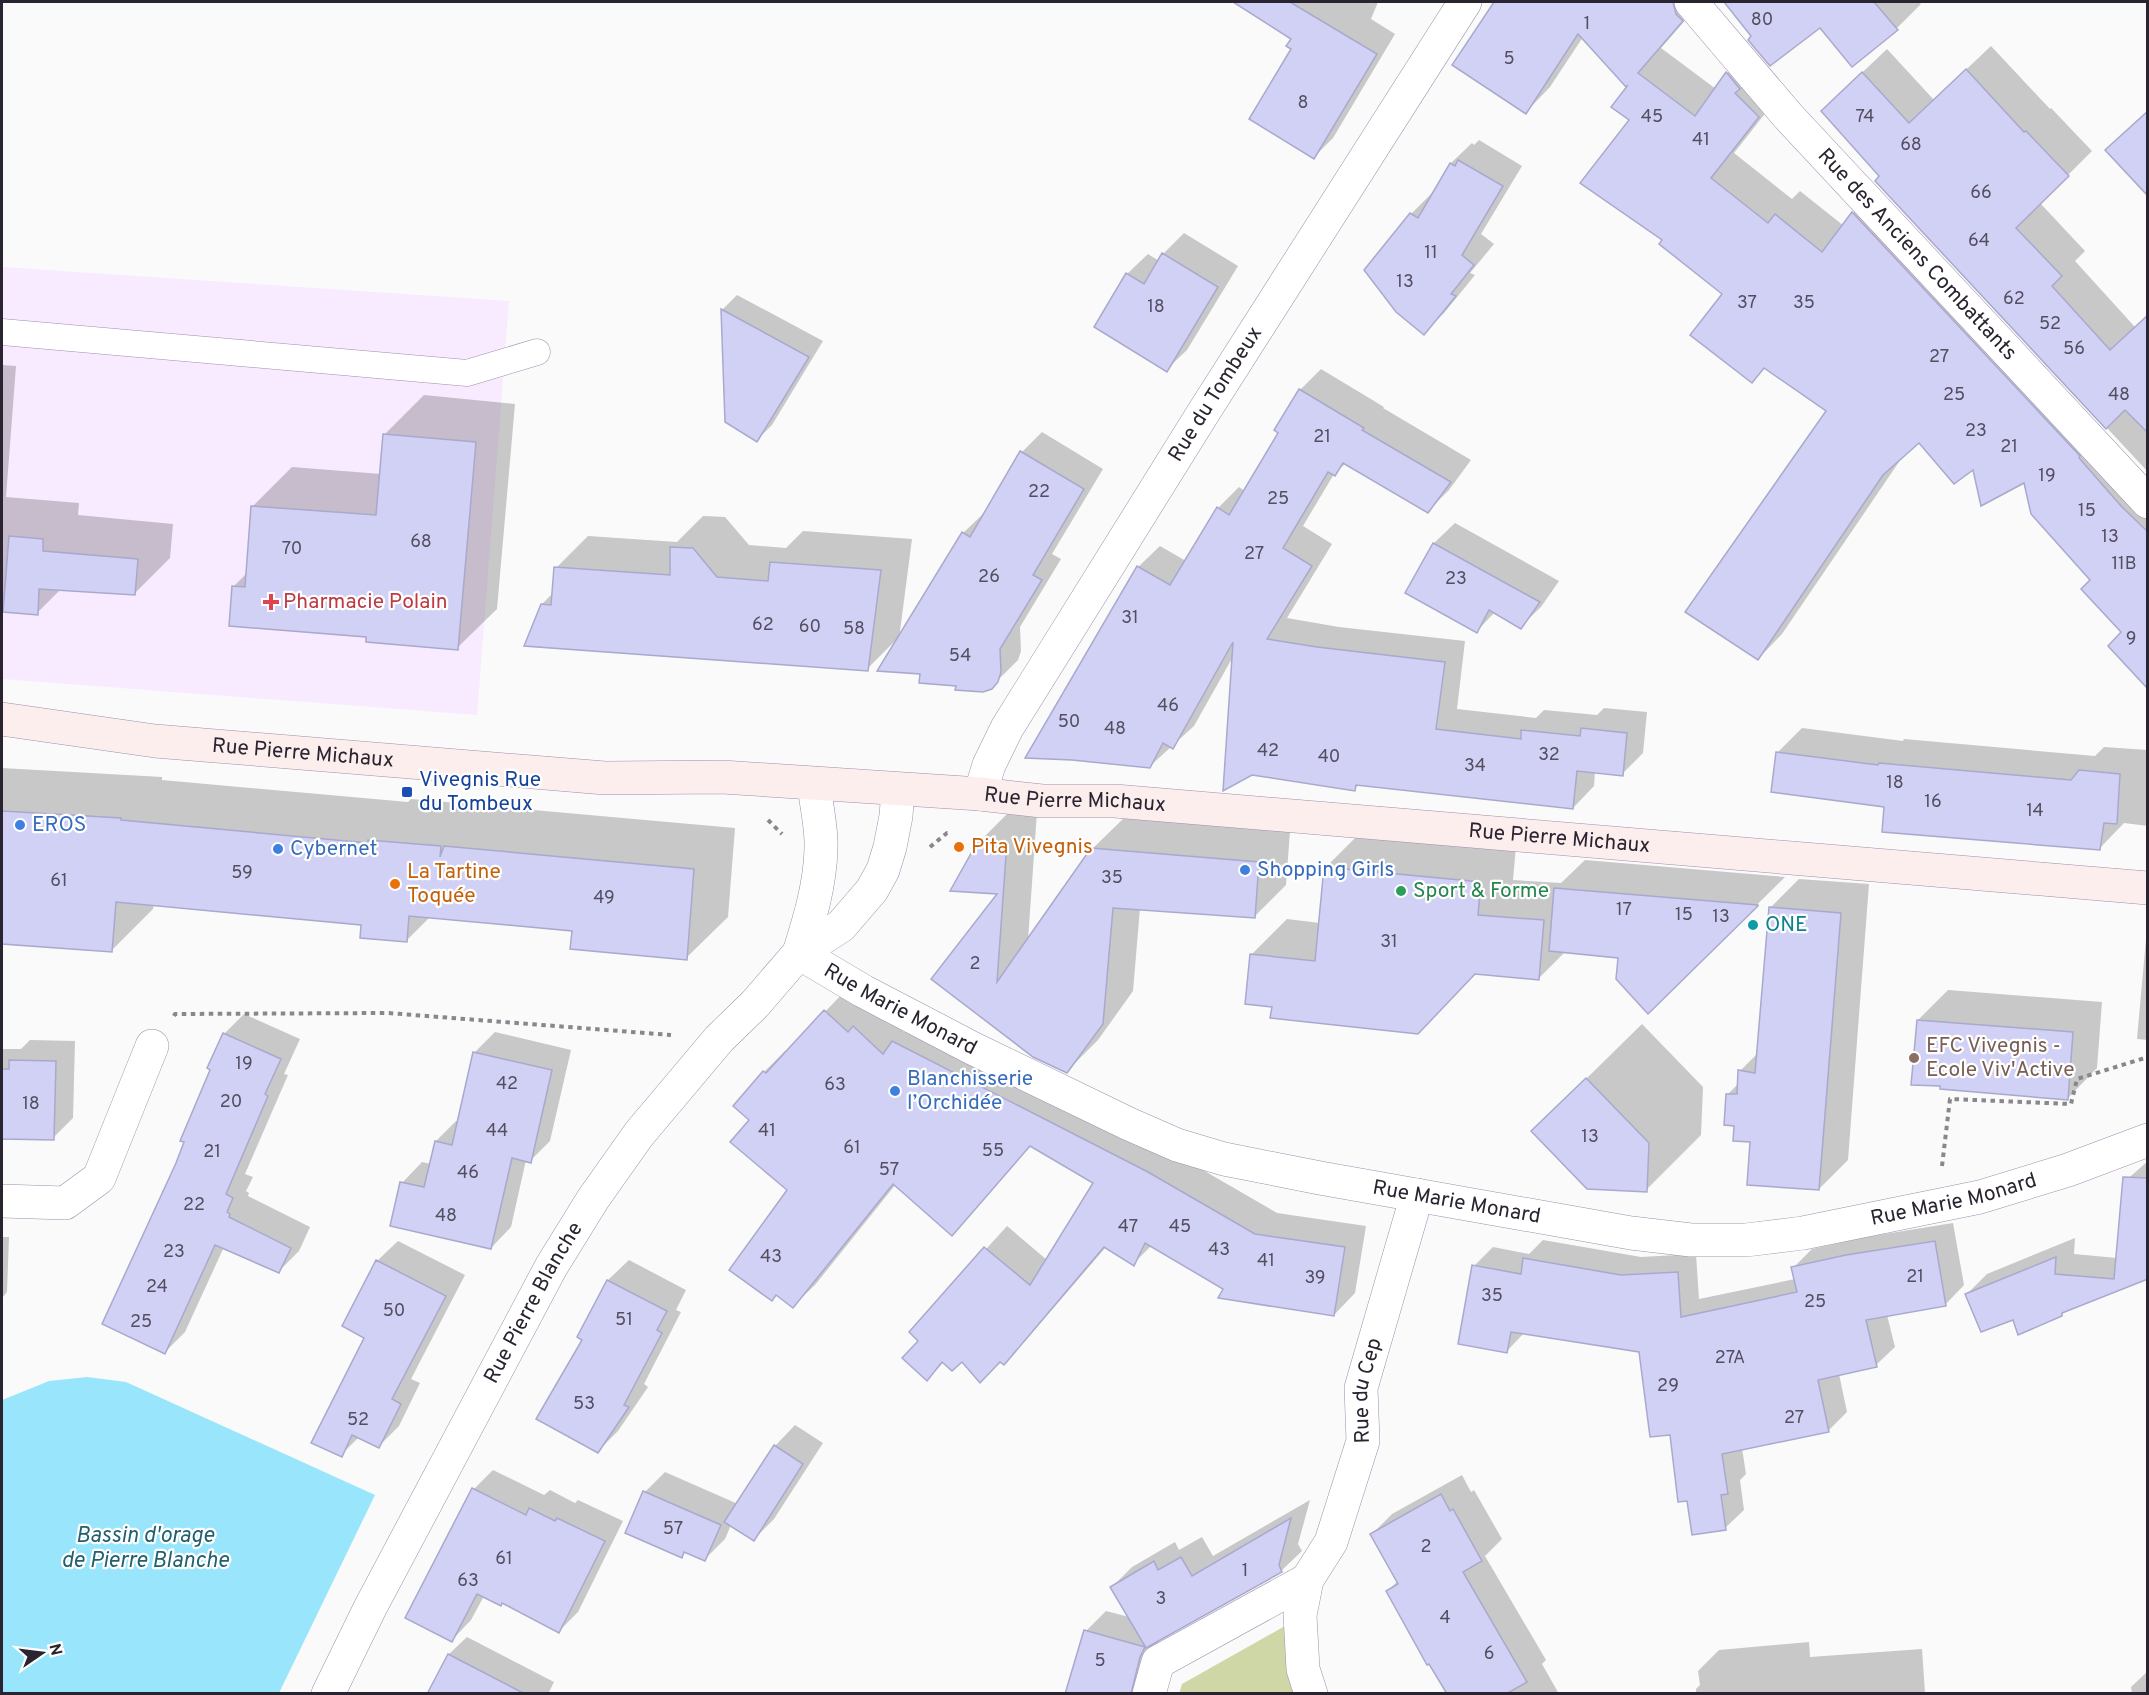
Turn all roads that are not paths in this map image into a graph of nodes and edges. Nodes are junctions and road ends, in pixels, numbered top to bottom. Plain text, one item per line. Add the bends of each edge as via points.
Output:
1 (1465, 2) edge
2 (1691, 2) edge
3 (2, 332) edge
4 (537, 352) dead end
5 (2148, 502) edge
6 (2, 719) edge
7 (814, 784) junction
8 (898, 790) junction
9 (980, 794) junction
10 (2148, 888) edge
11 (799, 952) junction
12 (153, 1046) road end
13 (2148, 1140) edge
14 (1417, 1195) junction
15 (2, 1201) edge
16 (1307, 1580) junction
17 (328, 1694) edge
18 (1149, 1694) edge
19 (1311, 1694) edge

1 - 9 street, Rue du Tombeux via 1007,728
2 - 5 street, Rue des Anciens Combattants via 1788,116
3 - 4 lane via 467,373
6 - 7 main road, Rue Pierre Michaux via 155,741 436,765 605,777 722,777
7 - 8 main road, Rue Pierre Michaux
7 - 11 street, Rue Pierre Blanche via 821,846 819,876
8 - 9 main road, Rue Pierre Michaux
8 - 11 street, Rue Pierre Blanche via 890,847 872,890 841,926
9 - 10 main road, Rue Pierre Michaux via 1042,801 1115,801
11 - 14 street, Rue Marie Monard via 863,991 972,1048 1177,1145 1224,1159
11 - 17 street, Rue Pierre Blanche via 639,1134 593,1199 551,1267
12 - 15 street via 99,1178 64,1203
13 - 14 street, Rue Marie Monard via 1980,1197 1803,1233 1746,1240 1691,1240 1631,1233
14 - 16 street, Rue du Cep via 1361,1388 1363,1441 1331,1542
16 - 18 street, Rue du Cep via 1158,1662
16 - 19 street, Rue du Cep via 1300,1616 1303,1669

